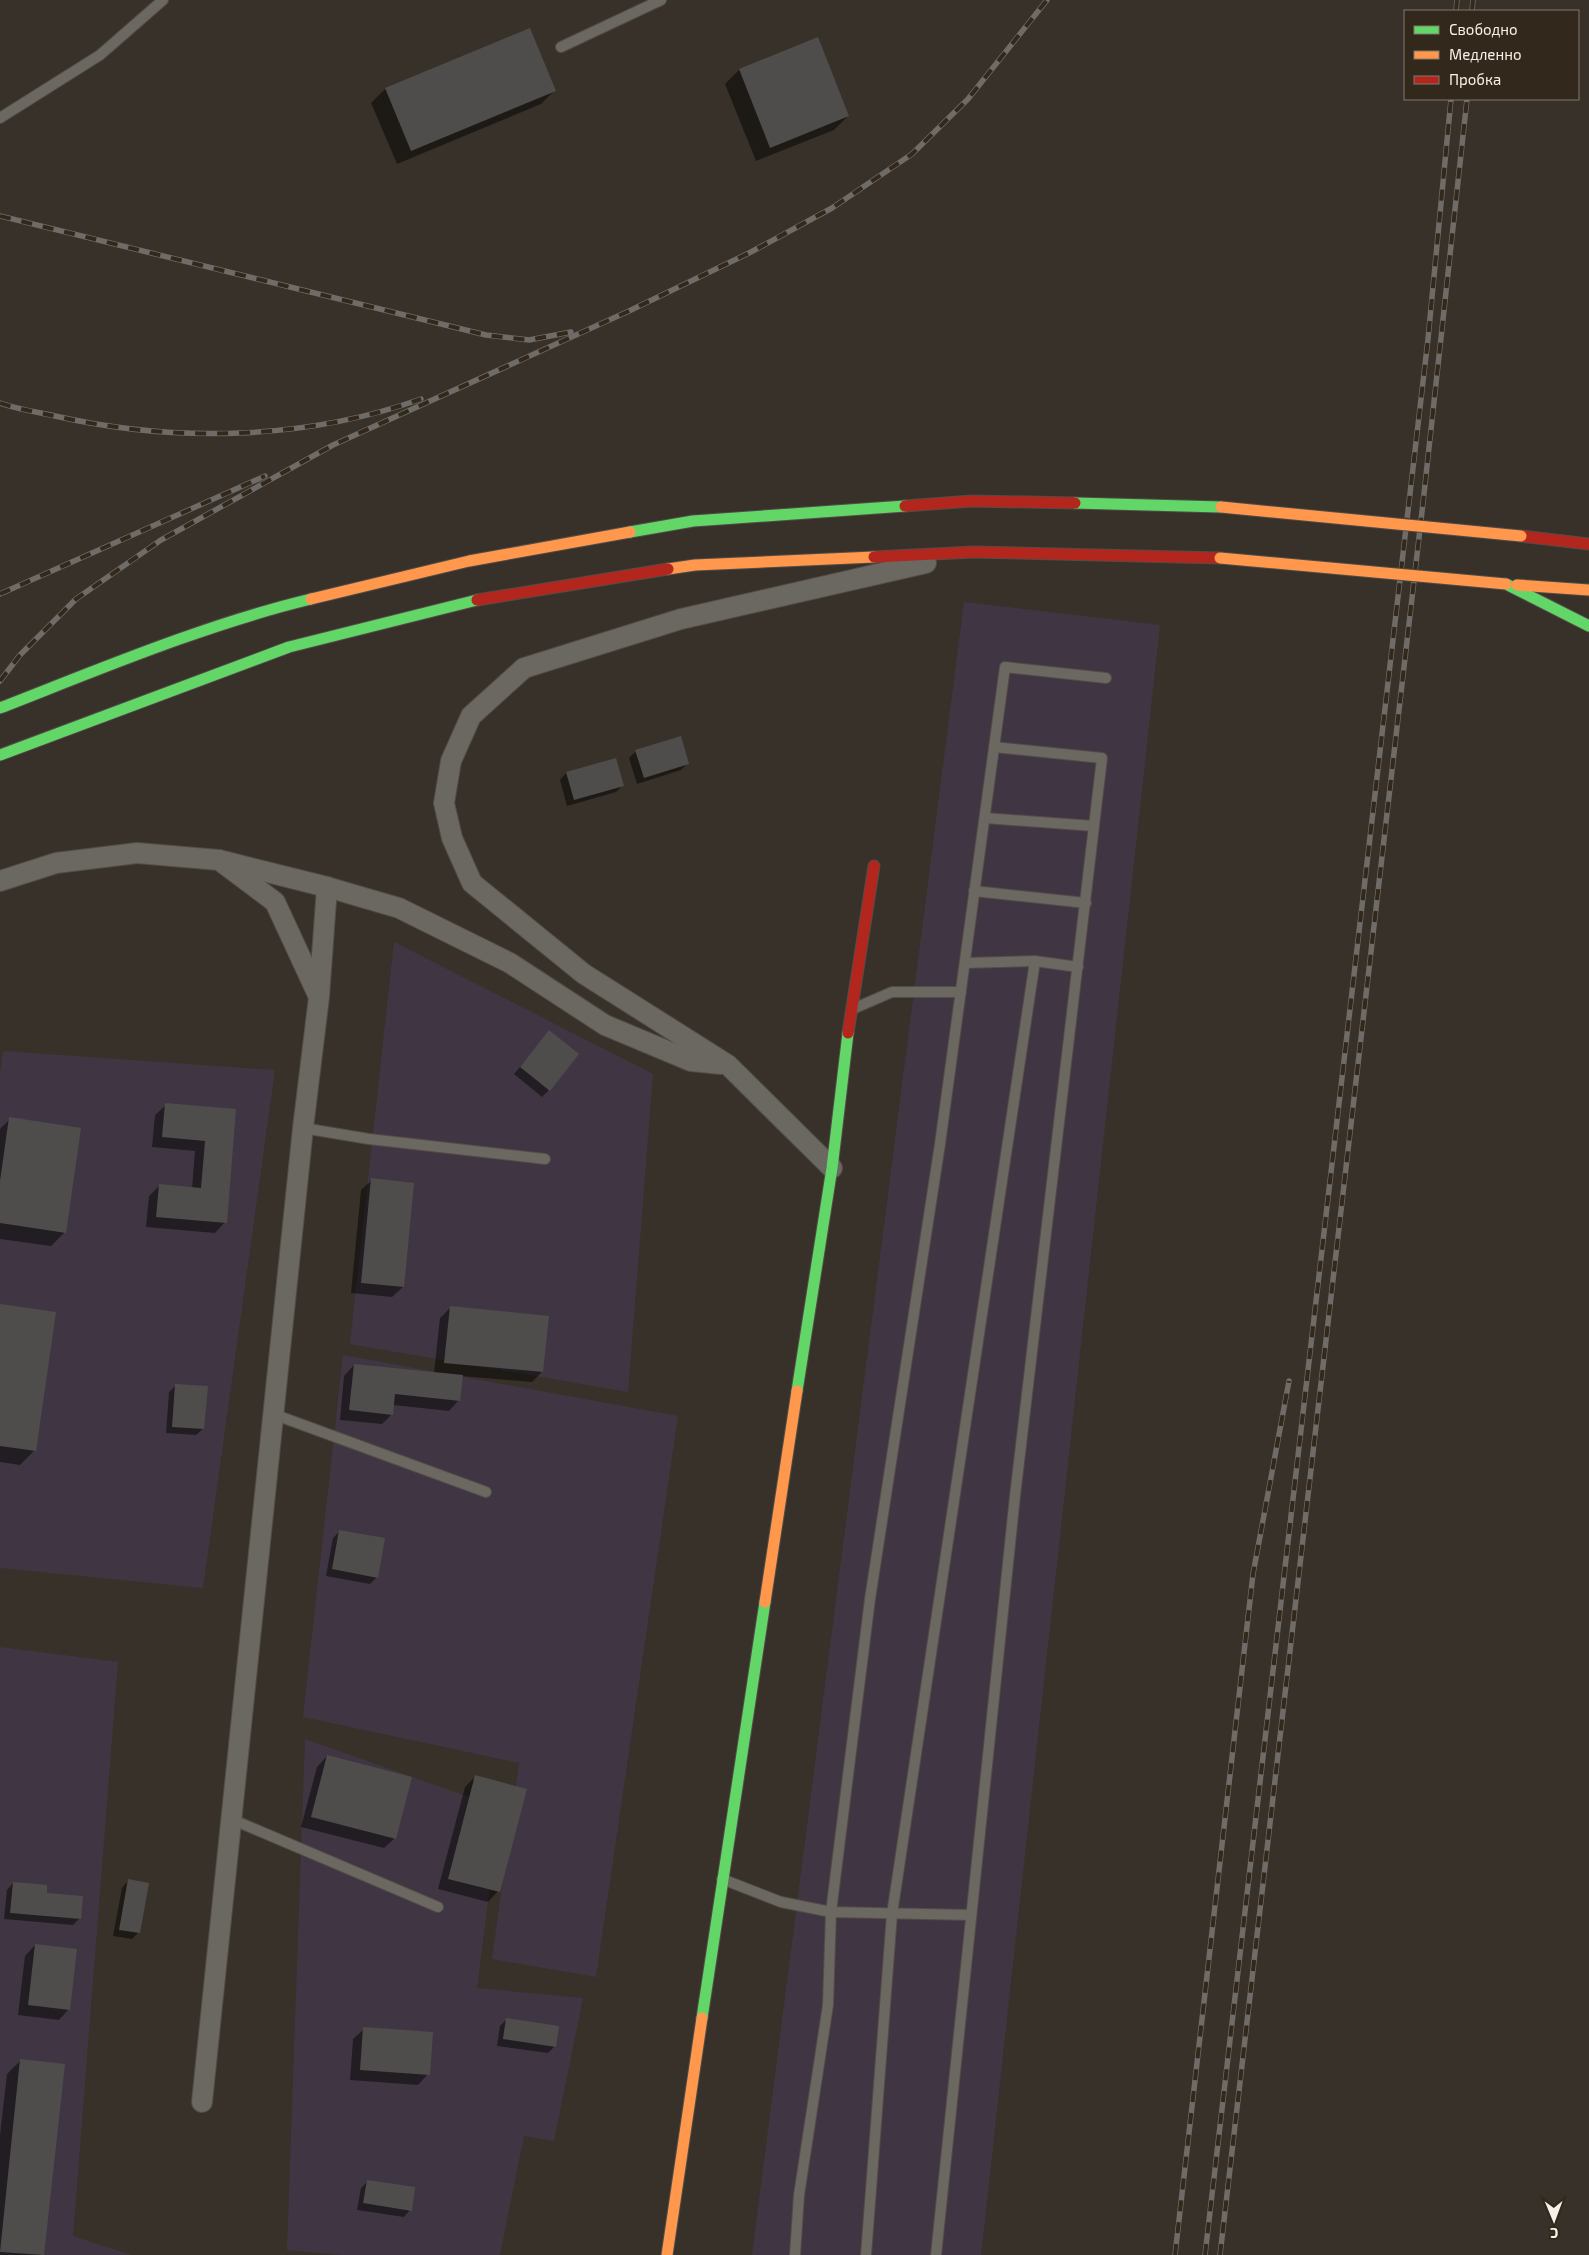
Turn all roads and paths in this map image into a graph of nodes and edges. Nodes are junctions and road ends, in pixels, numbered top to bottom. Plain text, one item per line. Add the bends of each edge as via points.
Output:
1 (163, 0) edge
2 (661, 0) edge
3 (561, 47) dead end
4 (0, 118) edge
5 (1589, 534) edge
6 (1521, 536) junction
7 (1589, 544) edge
8 (974, 552) junction
9 (1506, 584) junction
10 (1589, 590) edge
11 (1589, 626) edge
12 (1106, 678) dead end
13 (0, 708) edge
14 (994, 747) junction
15 (0, 755) edge
16 (985, 818) junction
17 (1094, 826) junction
18 (219, 860) junction
19 (874, 866) dead end
20 (0, 881) edge
21 (327, 887) junction
22 (974, 891) junction
23 (1086, 903) junction
24 (1036, 961) junction
25 (965, 963) junction
26 (1078, 967) junction
27 (961, 992) junction
28 (319, 997) junction
29 (851, 1010) junction
30 (728, 1065) junction
31 (302, 1128) junction
32 (545, 1159) dead end
33 (832, 1168) junction
34 (273, 1414) junction
35 (486, 1492) dead end
36 (231, 1819) junction
37 (722, 1878) junction
38 (438, 1907) dead end
39 (831, 1912) junction
40 (892, 1914) junction
41 (971, 1914) junction
42 (202, 2102) dead end
43 (667, 2255) edge
44 (795, 2255) edge
45 (866, 2255) edge
46 (936, 2255) edge

1 - 4 lane via 100,55
2 - 3 lane
5 - 6 main road
6 - 7 main road
6 - 13 main road, bridge via 1221,507 972,501 693,521 469,561 273,608
8 - 9 main road, bridge via 1220,558
8 - 15 main road via 695,565 473,601 289,647
8 - 30 street via 681,619 524,668 471,716 451,761 444,803 452,838 472,883 584,974
9 - 10 main road
9 - 11 main road
12 - 14 lane via 1005,667
14 - 16 lane
14 - 17 lane via 1102,758
16 - 17 lane
16 - 22 lane
17 - 23 lane
18 - 20 street via 137,853 56,863
18 - 21 street
18 - 28 street via 275,902
19 - 29 main road
21 - 28 street
21 - 30 street via 399,908 510,963 605,1026 691,1060
22 - 23 lane
22 - 25 lane
23 - 26 lane
24 - 25 lane
24 - 26 lane
24 - 40 lane
25 - 27 lane
26 - 41 lane via 1015,1496
27 - 29 lane via 892,992
27 - 39 lane via 870,1599
28 - 31 street
29 - 33 main road
30 - 33 street
31 - 32 lane
31 - 34 street
33 - 37 main road
34 - 35 lane
34 - 36 street
36 - 38 lane
36 - 42 street
37 - 39 lane via 781,1902
37 - 43 main road
39 - 40 lane
39 - 44 lane via 828,2005 799,2195
40 - 41 lane
40 - 45 lane
41 - 46 lane

